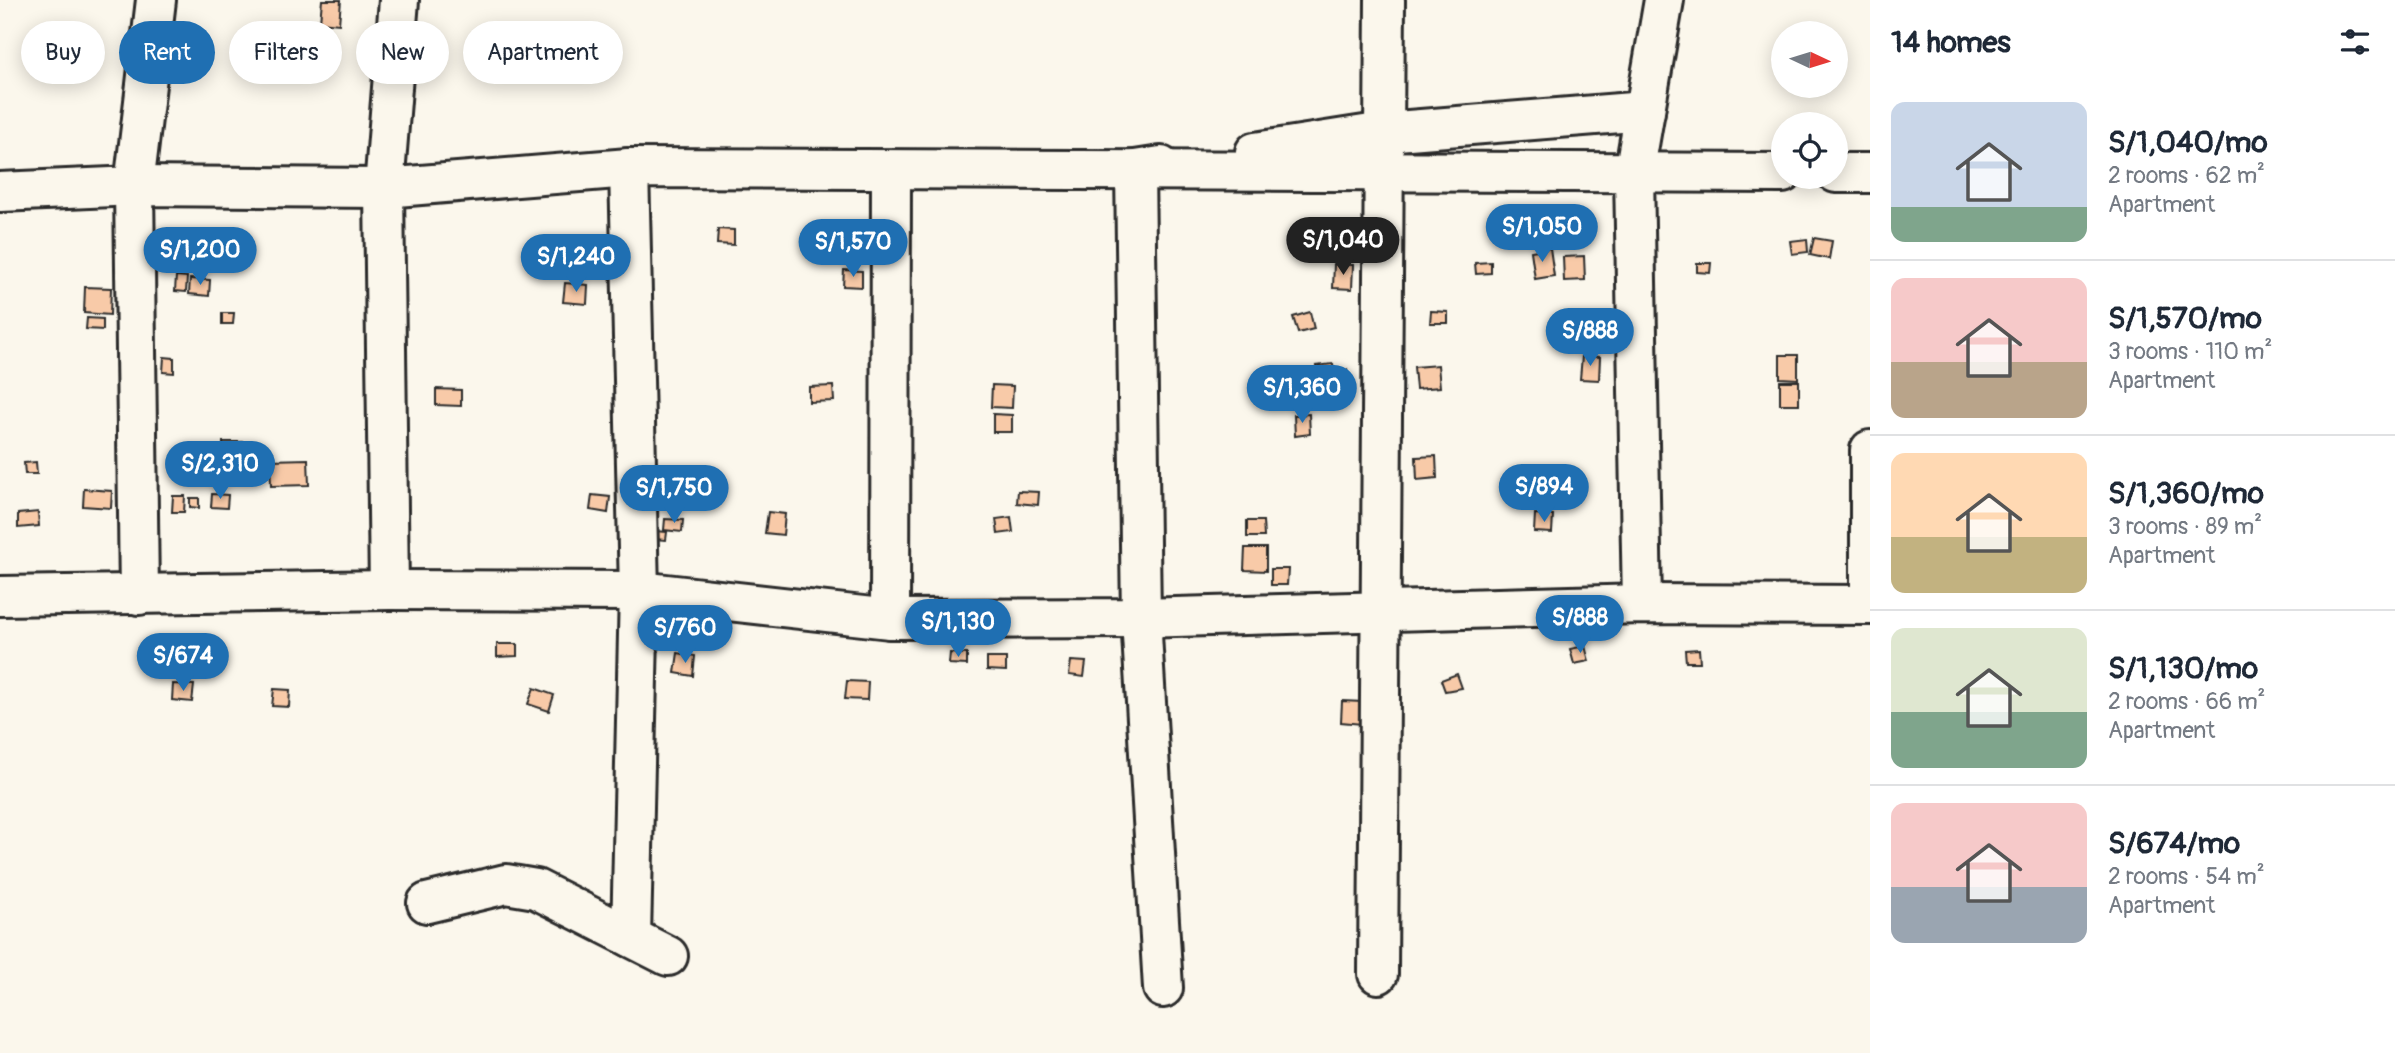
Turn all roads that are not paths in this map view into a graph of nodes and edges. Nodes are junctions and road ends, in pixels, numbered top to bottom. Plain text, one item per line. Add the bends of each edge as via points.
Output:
1 (156, 0) edge
2 (399, 0) edge
3 (1385, 0) edge
4 (1408, 0) edge
5 (1664, 0) edge
6 (1645, 111) junction
7 (1384, 132) junction
8 (629, 168) junction
9 (891, 170) junction
10 (1135, 170) junction
11 (1384, 171) junction
12 (1771, 173) edge
13 (1848, 173) edge
14 (1870, 173) edge
15 (1634, 174) junction
16 (134, 187) junction
17 (384, 188) junction
18 (0, 192) edge
19 (1870, 450) edge
20 (390, 590) junction
21 (639, 592) junction
22 (139, 595) junction
23 (0, 596) edge
24 (1642, 604) junction
25 (1870, 605) edge
26 (1379, 611) junction
27 (1141, 618) junction
28 (890, 619) junction
29 (427, 903) dead end
30 (631, 937) junction
31 (668, 956) dead end
32 (1378, 974) dead end
33 (1163, 988) dead end

1 - 16 street
2 - 17 street
3 - 7 street
4 - 7 street
5 - 6 street
6 - 7 street
6 - 15 street
7 - 10 street
7 - 11 street
8 - 9 street
8 - 17 street
8 - 21 street
9 - 10 street
9 - 28 street
10 - 11 street
10 - 27 street
11 - 15 street
11 - 26 street
12 - 15 street
13 - 14 street
15 - 24 street
16 - 17 street
16 - 18 street
16 - 22 street
17 - 20 street
19 - 25 street
20 - 21 street
20 - 22 street
21 - 28 street
21 - 30 street
22 - 23 street
24 - 25 street
24 - 26 street
26 - 27 street
26 - 32 street
27 - 28 street
27 - 33 street
29 - 30 street via 506,884 536,889
30 - 31 street

